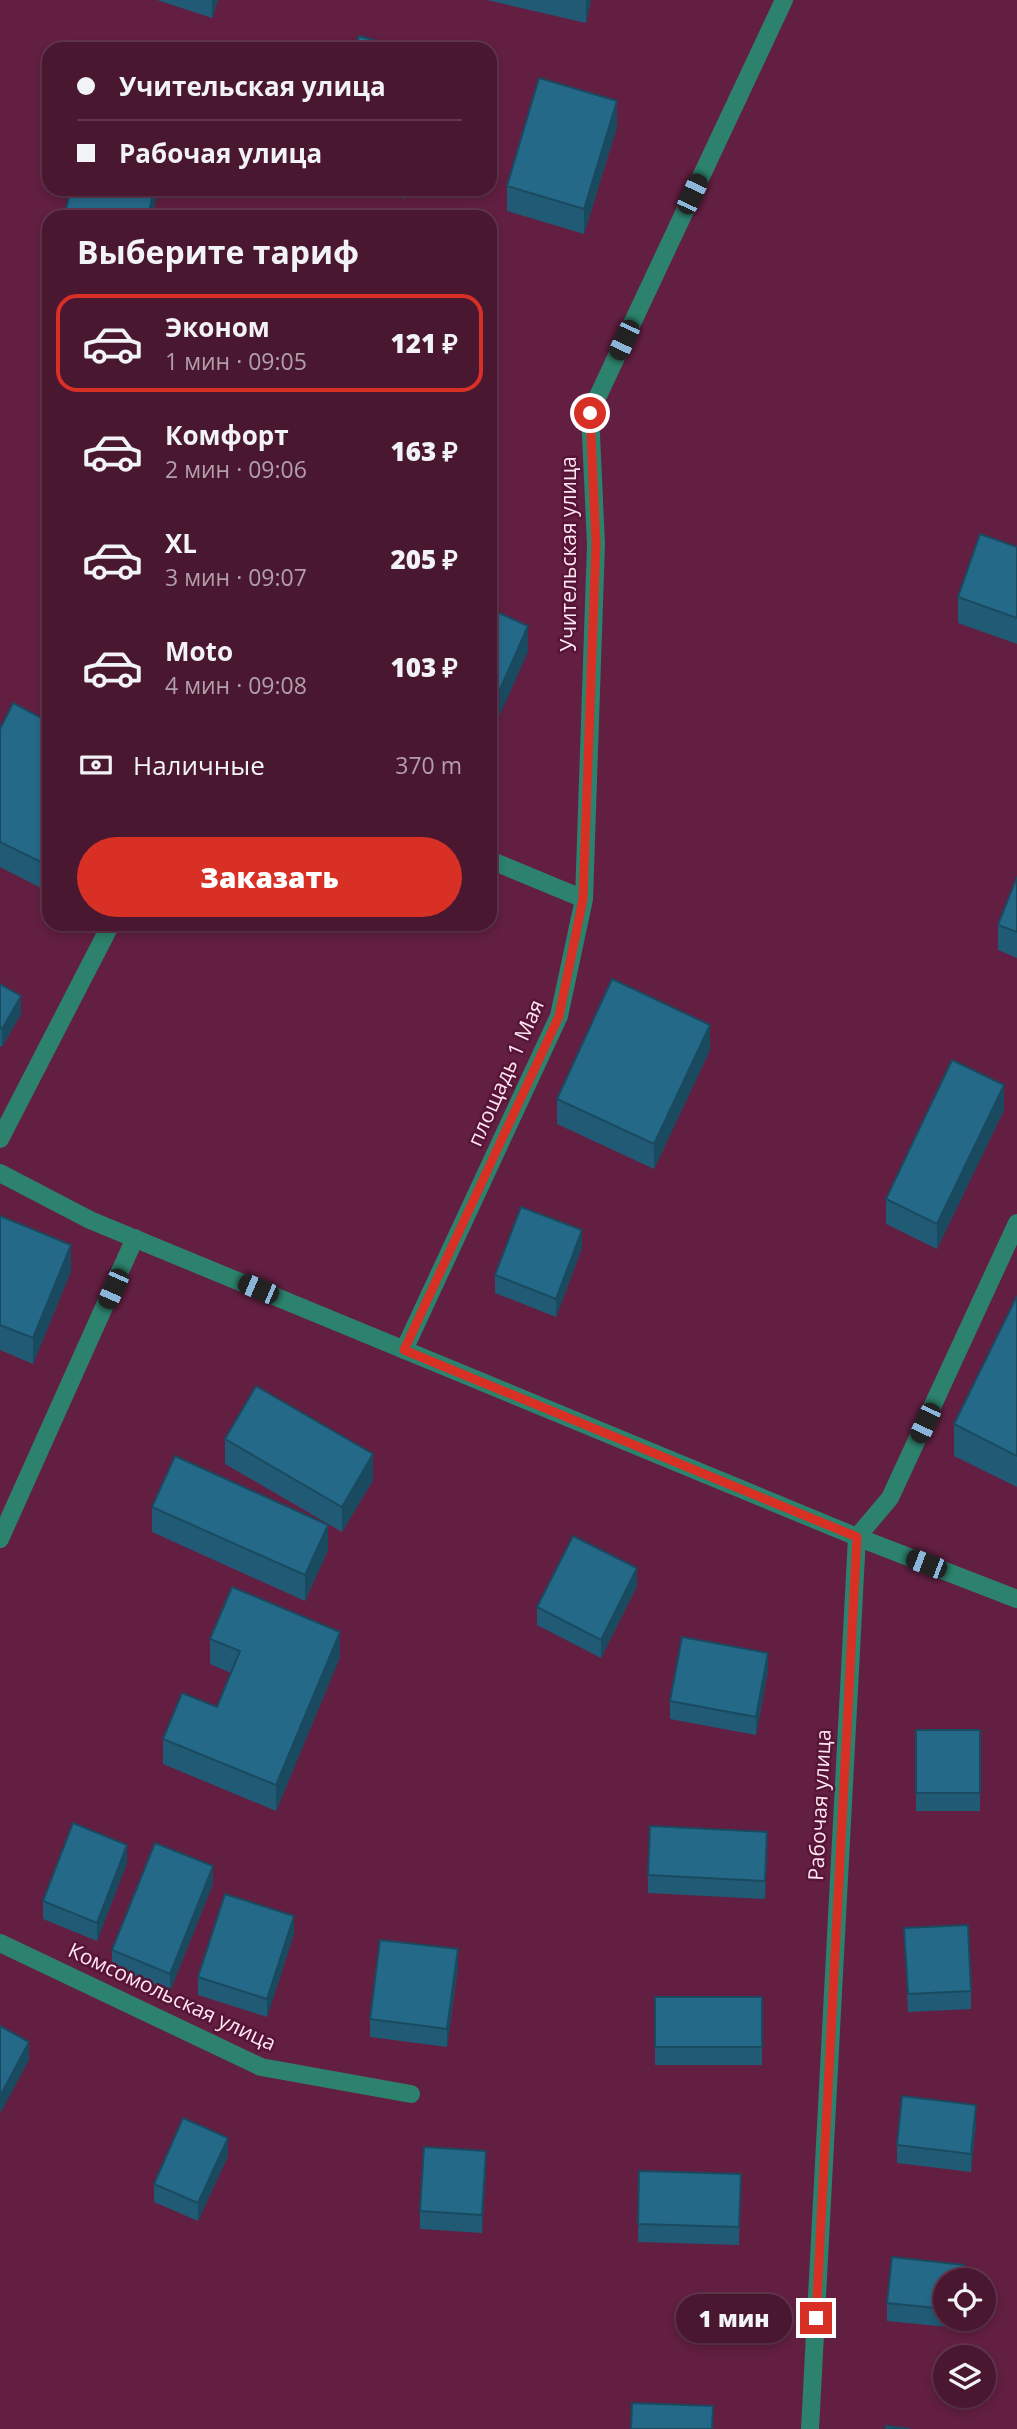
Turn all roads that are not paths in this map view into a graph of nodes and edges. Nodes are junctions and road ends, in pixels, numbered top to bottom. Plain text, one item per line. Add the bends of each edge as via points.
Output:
1 (784, 0) edge
2 (497, 863) edge
3 (583, 899) junction
4 (107, 931) edge
5 (0, 1139) edge
6 (0, 1173) edge
7 (1017, 1223) edge
8 (135, 1238) junction
9 (404, 1350) junction
10 (857, 1537) junction
11 (0, 1539) edge
12 (1017, 1599) edge
13 (0, 1942) edge
14 (411, 2094) dead end
15 (810, 2429) edge

1 - 3 street, Учительская улица via 590,413 596,544
2 - 3 street
3 - 9 street, площадь 1 Мая via 559,1016
4 - 5 street
6 - 8 street
7 - 10 street via 890,1498
8 - 9 street
8 - 11 street
9 - 10 street
10 - 12 street
10 - 15 street, Рабочая улица
13 - 14 street, Комсомольская улица via 261,2067

